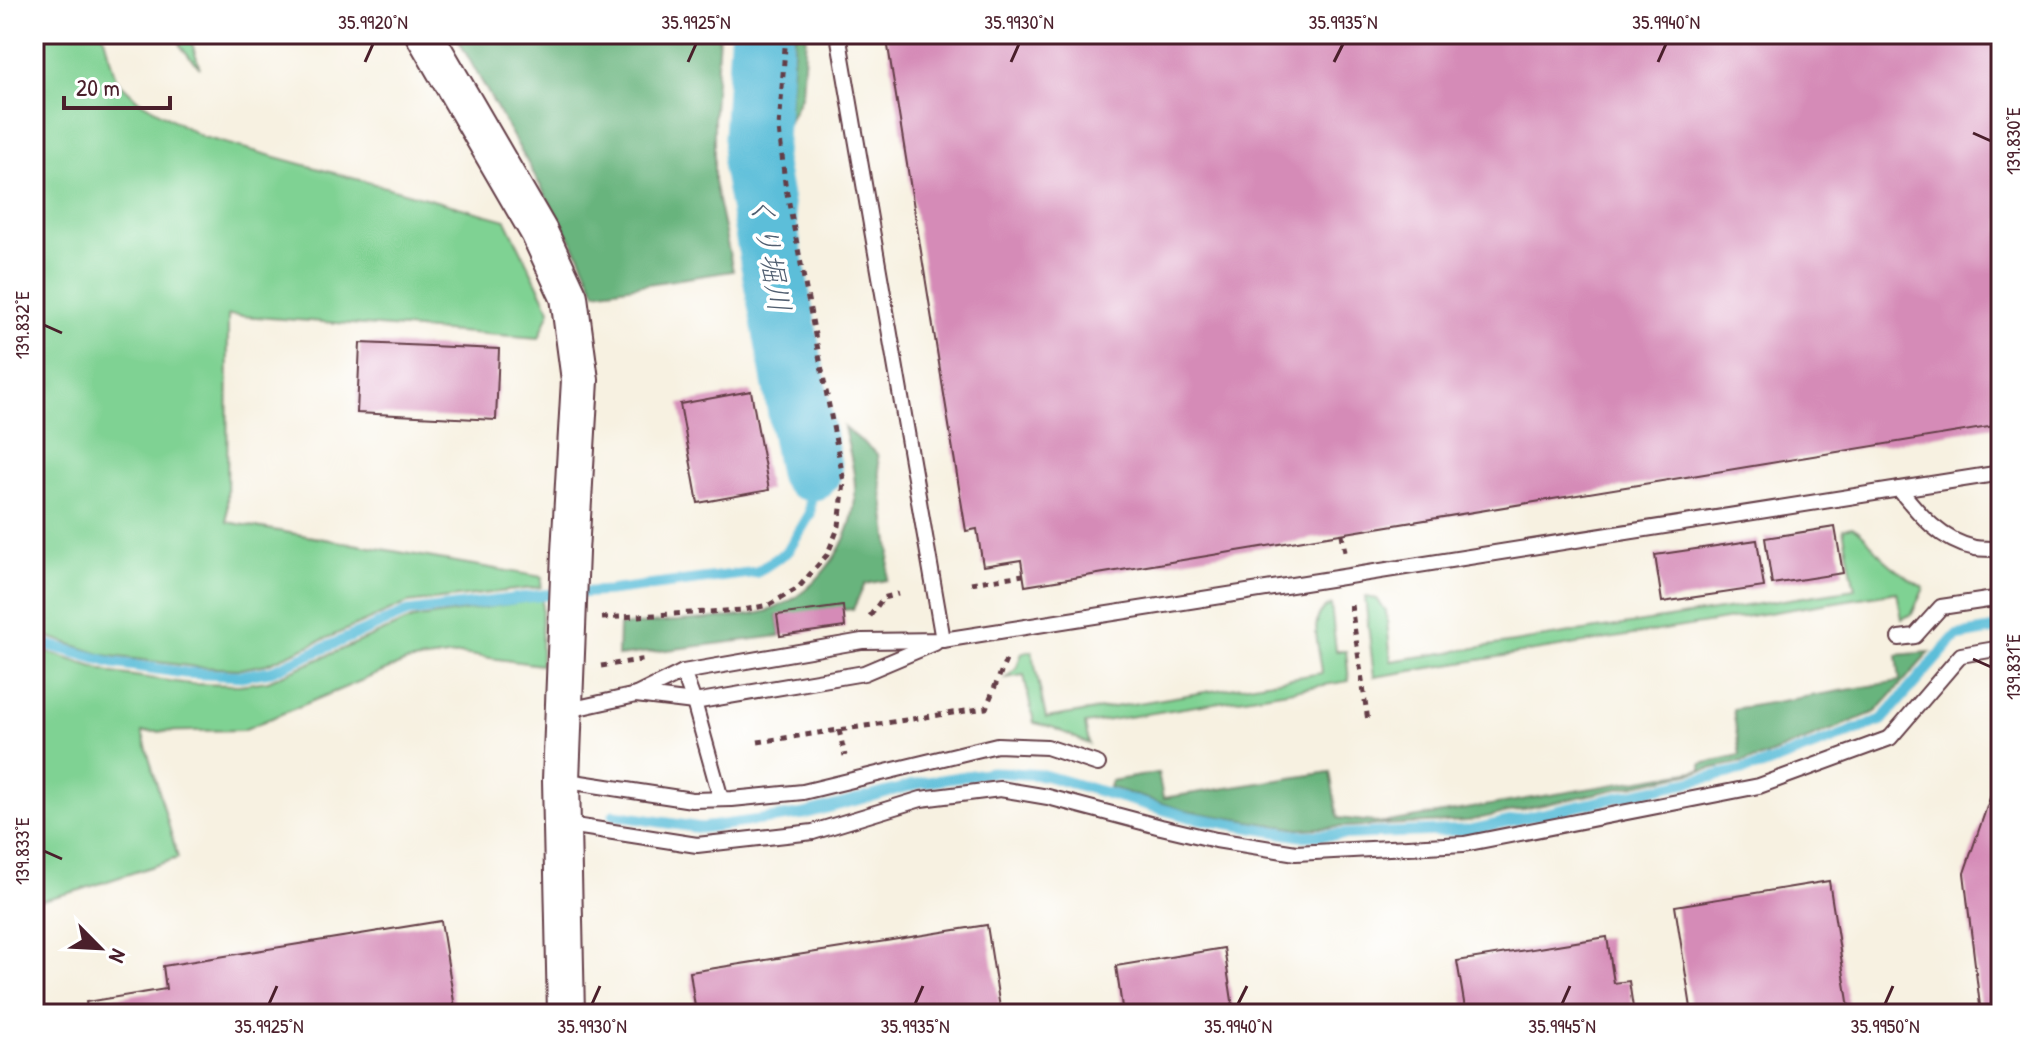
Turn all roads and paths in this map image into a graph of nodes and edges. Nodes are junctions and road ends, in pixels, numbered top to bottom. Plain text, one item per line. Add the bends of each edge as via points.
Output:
1 (424, 34) edge
2 (786, 34) edge
3 (838, 34) edge
4 (2001, 473) edge
5 (1899, 489) junction
6 (1342, 534) dead end
7 (2001, 549) edge
8 (1345, 552) dead end
9 (1023, 575) dead end
10 (971, 583) dead end
11 (2001, 598) edge
12 (1351, 605) dead end
13 (567, 620) junction
14 (1899, 638) dead end
15 (943, 640) junction
16 (2001, 648) edge
17 (1006, 660) dead end
18 (683, 672) junction
19 (636, 695) junction
20 (694, 702) junction
21 (563, 711) junction
22 (1368, 721) dead end
23 (758, 742) dead end
24 (1098, 764) dead end
25 (561, 780) junction
26 (721, 799) junction
27 (562, 824) junction
28 (566, 1014) edge

1 - 13 street via 539,232 569,297 580,380
2 - 13 path via 779,128 783,169 844,482 839,526 827,555 798,588 769,605
3 - 15 lane
4 - 5 lane
5 - 7 lane via 1923,519 1949,539
5 - 15 lane
6 - 8 path
9 - 10 path
11 - 14 lane via 1941,607 1915,636
12 - 22 path
13 - 21 street
15 - 18 lane via 862,641
15 - 20 lane via 864,673
16 - 27 lane via 1961,655 1890,738 1759,786 1464,844 1296,853 1216,840 1000,789 921,799 813,832 697,845
17 - 23 path via 986,708
18 - 19 lane
18 - 20 lane
19 - 20 lane
19 - 21 lane
20 - 26 lane
21 - 25 street
24 - 26 lane via 1047,747 997,745 803,792
25 - 26 lane via 692,800
25 - 27 street
27 - 28 street

